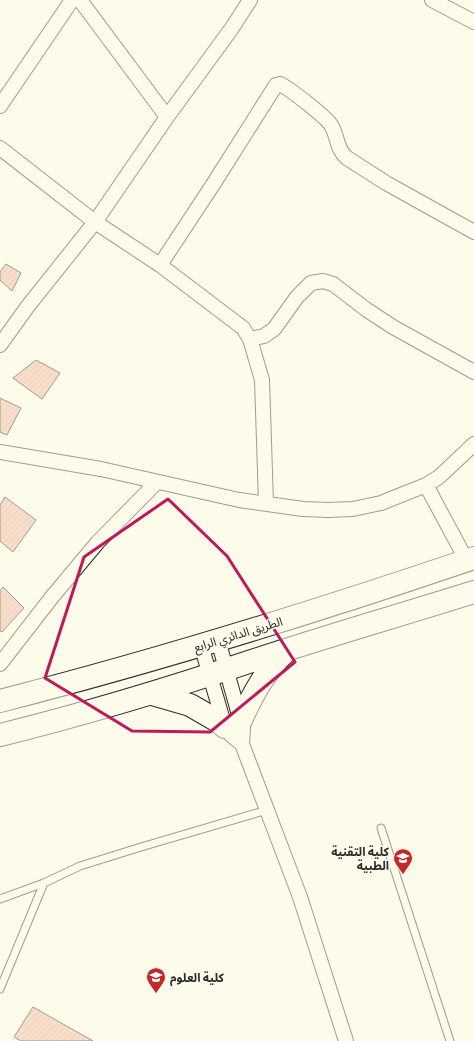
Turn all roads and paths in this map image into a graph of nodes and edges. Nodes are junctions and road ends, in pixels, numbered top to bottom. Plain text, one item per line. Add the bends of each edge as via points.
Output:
1 (72, 0) edge
2 (80, 0) edge
3 (250, 0) edge
4 (432, 0) edge
5 (474, 22) edge
6 (0, 106) edge
7 (167, 117) junction
8 (0, 148) edge
9 (96, 222) junction
10 (474, 232) edge
11 (160, 264) junction
12 (250, 339) junction
13 (0, 345) edge
14 (474, 372) edge
15 (474, 444) edge
16 (0, 452) edge
17 (157, 482) junction
18 (426, 485) junction
19 (266, 503) junction
20 (469, 559) edge
21 (474, 592) edge
22 (210, 643) junction
23 (286, 650) junction
24 (2, 656) edge
25 (218, 673) junction
26 (152, 694) junction
27 (0, 701) edge
28 (233, 724) junction
29 (0, 735) edge
30 (267, 810) junction
31 (381, 828) dead end
32 (44, 883) junction
33 (0, 900) edge
34 (0, 989) edge
35 (346, 1041) edge
36 (450, 1041) edge

1 - 6 street
2 - 7 street
3 - 7 street
4 - 5 street
7 - 9 street
8 - 9 street
9 - 11 street
9 - 13 street
10 - 11 street via 346,158 338,147 331,124 298,96 276,84
11 - 12 street via 243,328
12 - 14 street via 264,336 274,329 297,297 311,284 323,281 332,284 393,327
12 - 19 street via 262,380
15 - 18 street via 439,477
16 - 17 street via 101,469
17 - 19 street via 239,500
17 - 24 street via 98,542
18 - 19 street via 381,503 353,509 303,509
18 - 20 street via 461,550
20 - 22 main road, الطريق الدائري الرابع
21 - 23 main road
22 - 25 street
22 - 27 main road, الطريق الدائري الرابع
23 - 25 main road
23 - 28 main road via 258,685
25 - 26 main road
25 - 28 street
26 - 28 main road via 190,706 211,718
26 - 29 main road
28 - 30 street via 231,735 242,744
30 - 32 lane via 80,866
30 - 35 street via 300,897
31 - 36 lane
32 - 33 lane
32 - 34 lane

